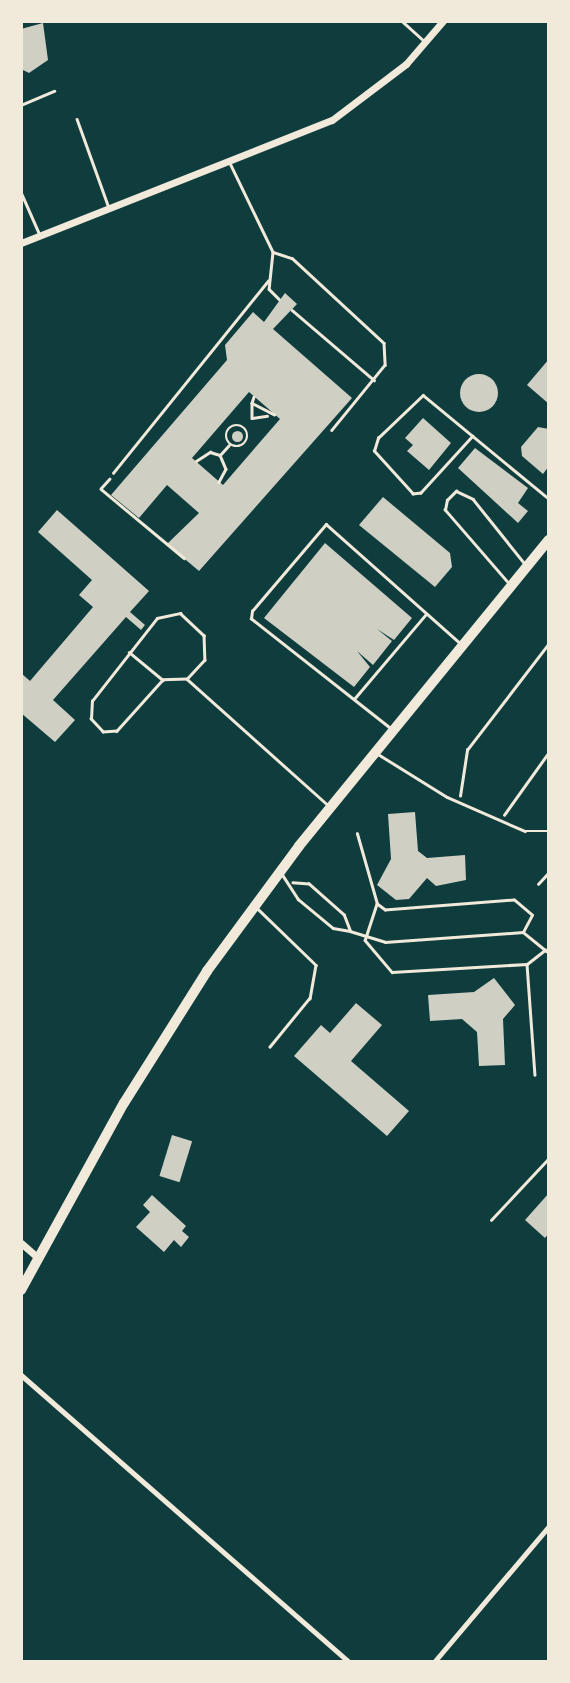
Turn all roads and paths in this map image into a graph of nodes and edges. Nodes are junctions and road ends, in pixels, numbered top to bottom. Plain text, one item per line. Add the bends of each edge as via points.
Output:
1 (402, 21) edge
2 (443, 21) edge
3 (425, 42) junction
4 (54, 90) dead end
5 (21, 105) edge
6 (77, 119) dead end
7 (21, 142) edge
8 (230, 163) junction
9 (21, 165) edge
10 (21, 192) edge
11 (109, 209) junction
12 (40, 235) junction
13 (21, 243) edge
14 (273, 252) junction
15 (268, 281) junction
16 (279, 299) dead end
17 (292, 310) dead end
18 (374, 380) junction
19 (254, 397) dead end
20 (252, 403) junction
21 (274, 414) dead end
22 (267, 416) junction
23 (252, 418) junction
24 (244, 427) junction
25 (229, 429) junction
26 (332, 430) dead end
27 (233, 433) dead end
28 (473, 436) junction
29 (241, 440) dead end
30 (229, 444) junction
31 (246, 444) junction
32 (220, 455) junction
33 (196, 461) dead end
34 (113, 473) joint
35 (219, 482) dead end
36 (549, 499) edge
37 (549, 540) edge
38 (184, 558) dead end
39 (527, 566) junction
40 (511, 587) junction
41 (426, 614) junction
42 (549, 643) edge
43 (463, 645) junction
44 (129, 652) junction
45 (187, 679) junction
46 (163, 680) junction
47 (354, 700) junction
48 (393, 730) junction
49 (375, 752) junction
50 (549, 752) edge
51 (459, 802) junction
52 (330, 807) junction
53 (500, 820) junction
54 (549, 831) edge
55 (356, 834) dead end
56 (279, 872) junction
57 (549, 872) edge
58 (293, 883) junction
59 (538, 884) dead end
60 (377, 904) junction
61 (255, 906) junction
62 (350, 931) junction
63 (523, 932) junction
64 (365, 940) junction
65 (545, 950) junction
66 (549, 953) edge
67 (527, 964) junction
68 (270, 1047) dead end
69 (535, 1075) dead end
70 (549, 1158) edge
71 (491, 1220) dead end
72 (21, 1243) edge
73 (38, 1258) junction
74 (21, 1290) edge
75 (21, 1375) edge
76 (548, 1528) edge
77 (349, 1662) edge
78 (434, 1662) edge

1 - 3 lane
2 - 3 street
3 - 8 street via 382,85 332,120
4 - 5 lane
6 - 11 lane
7 - 9 lane
8 - 11 street
8 - 14 lane
10 - 12 lane
11 - 12 street
12 - 13 street
14 - 15 lane
14 - 18 lane via 292,258 384,342 385,365
15 - 16 lane
15 - 34 lane
17 - 18 lane
18 - 26 lane
19 - 20 path
20 - 22 path
20 - 23 path
21 - 22 path
22 - 23 path
23 - 24 path
24 - 25 path
24 - 31 path
25 - 27 path
25 - 30 path
28 - 28 lane via 423,395 377,438 374,451 413,494 421,494
28 - 36 lane
29 - 31 path
30 - 31 path
30 - 32 path
32 - 33 path via 210,452
32 - 35 path via 226,469
34 - 38 path via 101,489
37 - 39 highway
39 - 40 highway
39 - 40 lane via 473,499 456,491 447,500 445,510
40 - 43 highway
41 - 43 lane
41 - 47 lane
41 - 47 lane via 326,524 252,611 251,619
42 - 51 path via 467,750
43 - 48 highway
44 - 45 lane via 157,618 180,613 204,635 205,660
44 - 46 lane
44 - 46 lane via 92,701 92,719 103,732 117,731
45 - 46 lane
45 - 52 lane
47 - 48 lane
48 - 49 highway
49 - 51 lane
49 - 52 highway
50 - 53 path
51 - 53 lane
52 - 56 highway
53 - 54 lane via 525,831
55 - 60 lane
56 - 58 lane
56 - 61 highway
57 - 59 lane
58 - 62 lane via 298,899 333,928
58 - 62 lane via 309,884 344,915
60 - 63 lane via 385,910 523,902 532,915
60 - 64 lane
61 - 68 lane via 316,965 310,998
61 - 73 highway via 165,1036
62 - 64 lane
63 - 64 lane
63 - 65 lane
64 - 67 lane via 391,972
65 - 66 lane
65 - 67 lane
67 - 69 lane
70 - 71 lane
72 - 73 street
73 - 74 highway
75 - 77 street
76 - 78 street

